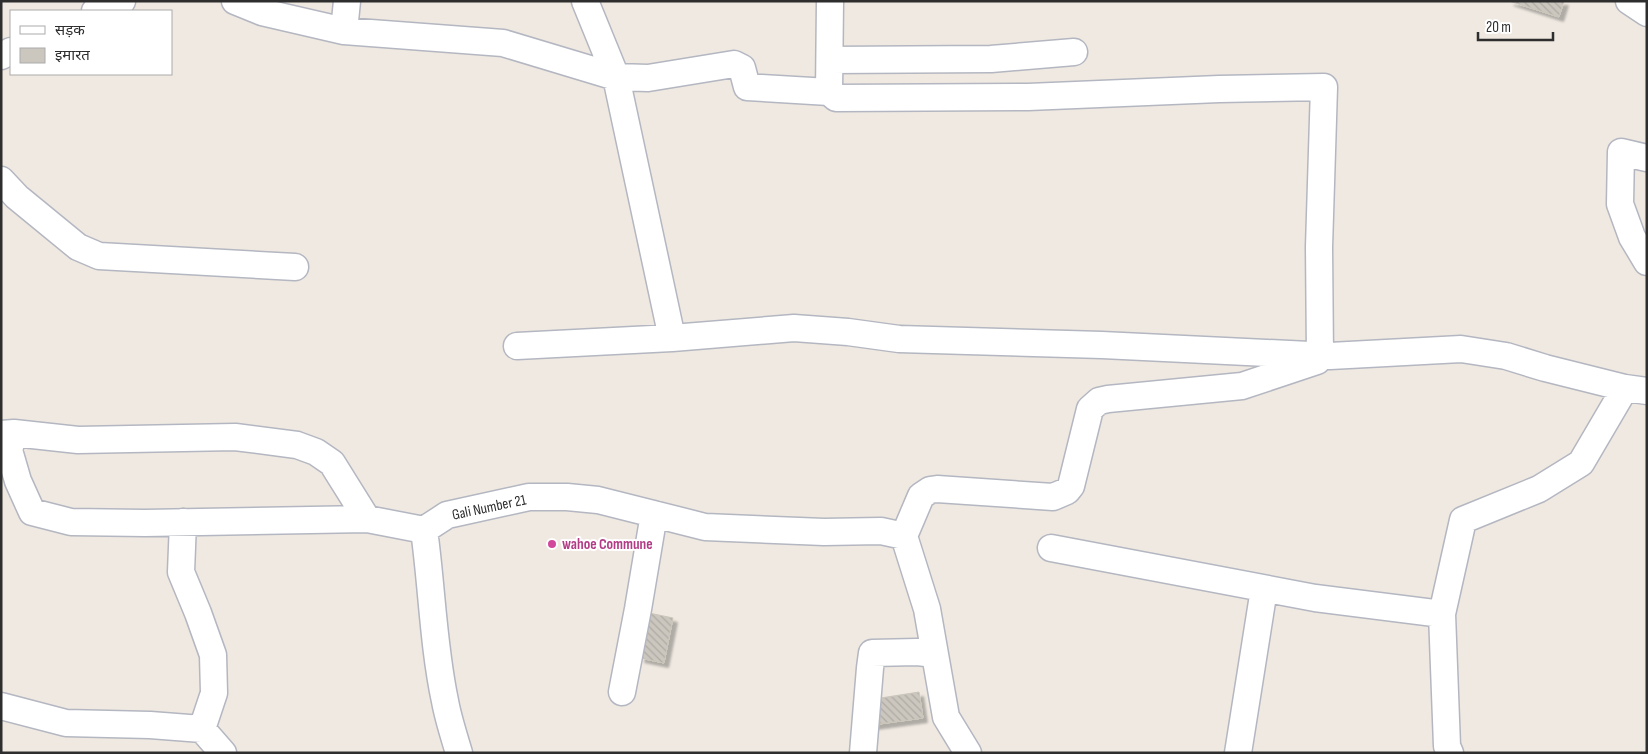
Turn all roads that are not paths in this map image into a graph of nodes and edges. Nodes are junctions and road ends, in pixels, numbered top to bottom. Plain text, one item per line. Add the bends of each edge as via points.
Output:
1 (122, 1) edge
2 (235, 1) edge
3 (347, 1) edge
4 (585, 1) edge
5 (830, 1) edge
6 (1630, 1) edge
7 (98, 10) edge
8 (1647, 13) edge
9 (344, 31) junction
10 (1074, 52) dead end
11 (830, 60) junction
12 (616, 77) junction
13 (829, 92) junction
14 (1647, 158) edge
15 (1, 180) edge
16 (1647, 262) edge
17 (296, 267) dead end
18 (672, 338) junction
19 (517, 346) dead end
20 (1325, 356) junction
21 (1636, 389) edge
22 (5, 428) edge
23 (654, 514) junction
24 (367, 519) junction
25 (183, 522) junction
26 (424, 530) junction
27 (904, 536) junction
28 (1051, 548) dead end
29 (1264, 589) junction
30 (1442, 614) junction
31 (935, 654) junction
32 (622, 692) dead end
33 (1, 706) edge
34 (202, 729) junction
35 (222, 753) edge
36 (459, 753) edge
37 (864, 753) edge
38 (968, 753) edge
39 (1238, 753) edge
40 (1450, 753) edge

1 - 7 street
2 - 9 street via 262,12
3 - 9 street
4 - 12 street
5 - 11 street
6 - 8 street
9 - 12 street via 503,43
10 - 11 street via 991,59
11 - 13 street
12 - 13 street via 648,78 734,64 742,68 747,87
12 - 18 street
13 - 20 street via 836,98 1018,97 1324,87 1319,247
14 - 16 street via 1621,152 1620,204 1632,237
15 - 17 street via 78,247 99,256
18 - 19 street
18 - 20 street via 794,328 899,339
20 - 21 street via 1461,349 1506,356
20 - 27 street via 1242,386 1099,401 1090,409 1071,486 1066,491 1053,497 930,490 921,496
21 - 30 street via 1581,463 1539,489 1463,520
22 - 24 street via 78,440 235,437 297,445 332,463
22 - 25 street via 18,481 32,512 71,522
23 - 26 street, Gali Number 21 via 598,500 529,497 447,515
23 - 27 street, Gali Number 21 via 705,527 881,531
23 - 32 street
24 - 25 street
24 - 26 street
25 - 34 street via 181,572 213,655 214,693
26 - 36 street via 444,701
27 - 31 street via 927,608
28 - 29 street
29 - 30 street
29 - 39 street
30 - 40 street via 1447,746
31 - 37 street via 872,653
31 - 38 street via 946,717
33 - 34 street via 66,723
34 - 35 street

